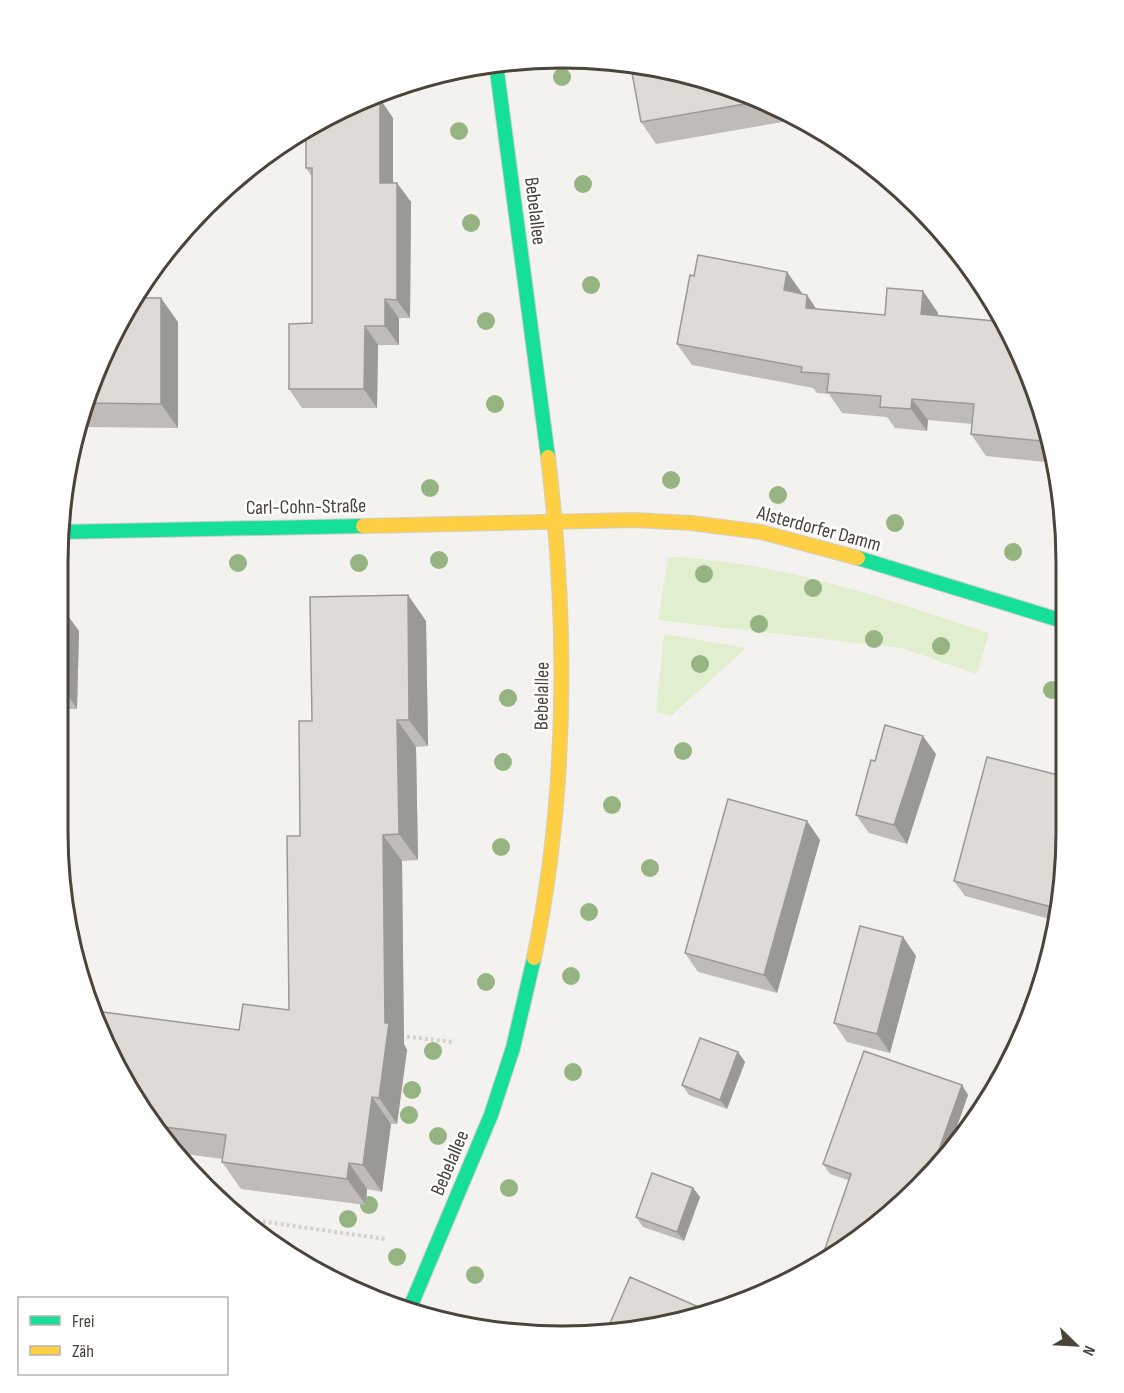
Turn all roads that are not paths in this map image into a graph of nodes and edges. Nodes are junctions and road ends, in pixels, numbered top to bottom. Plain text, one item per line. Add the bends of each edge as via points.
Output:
1 (497, 72) edge
2 (554, 522) junction
3 (69, 532) edge
4 (1056, 619) edge
5 (412, 1302) edge

1 - 2 street, Bebelallee
2 - 3 street, Carl-Cohn-Straße
2 - 4 street, Alsterdorfer Damm via 634,520 761,532
2 - 5 street, Bebelallee via 563,667 560,762 550,869 534,965 499,1095

